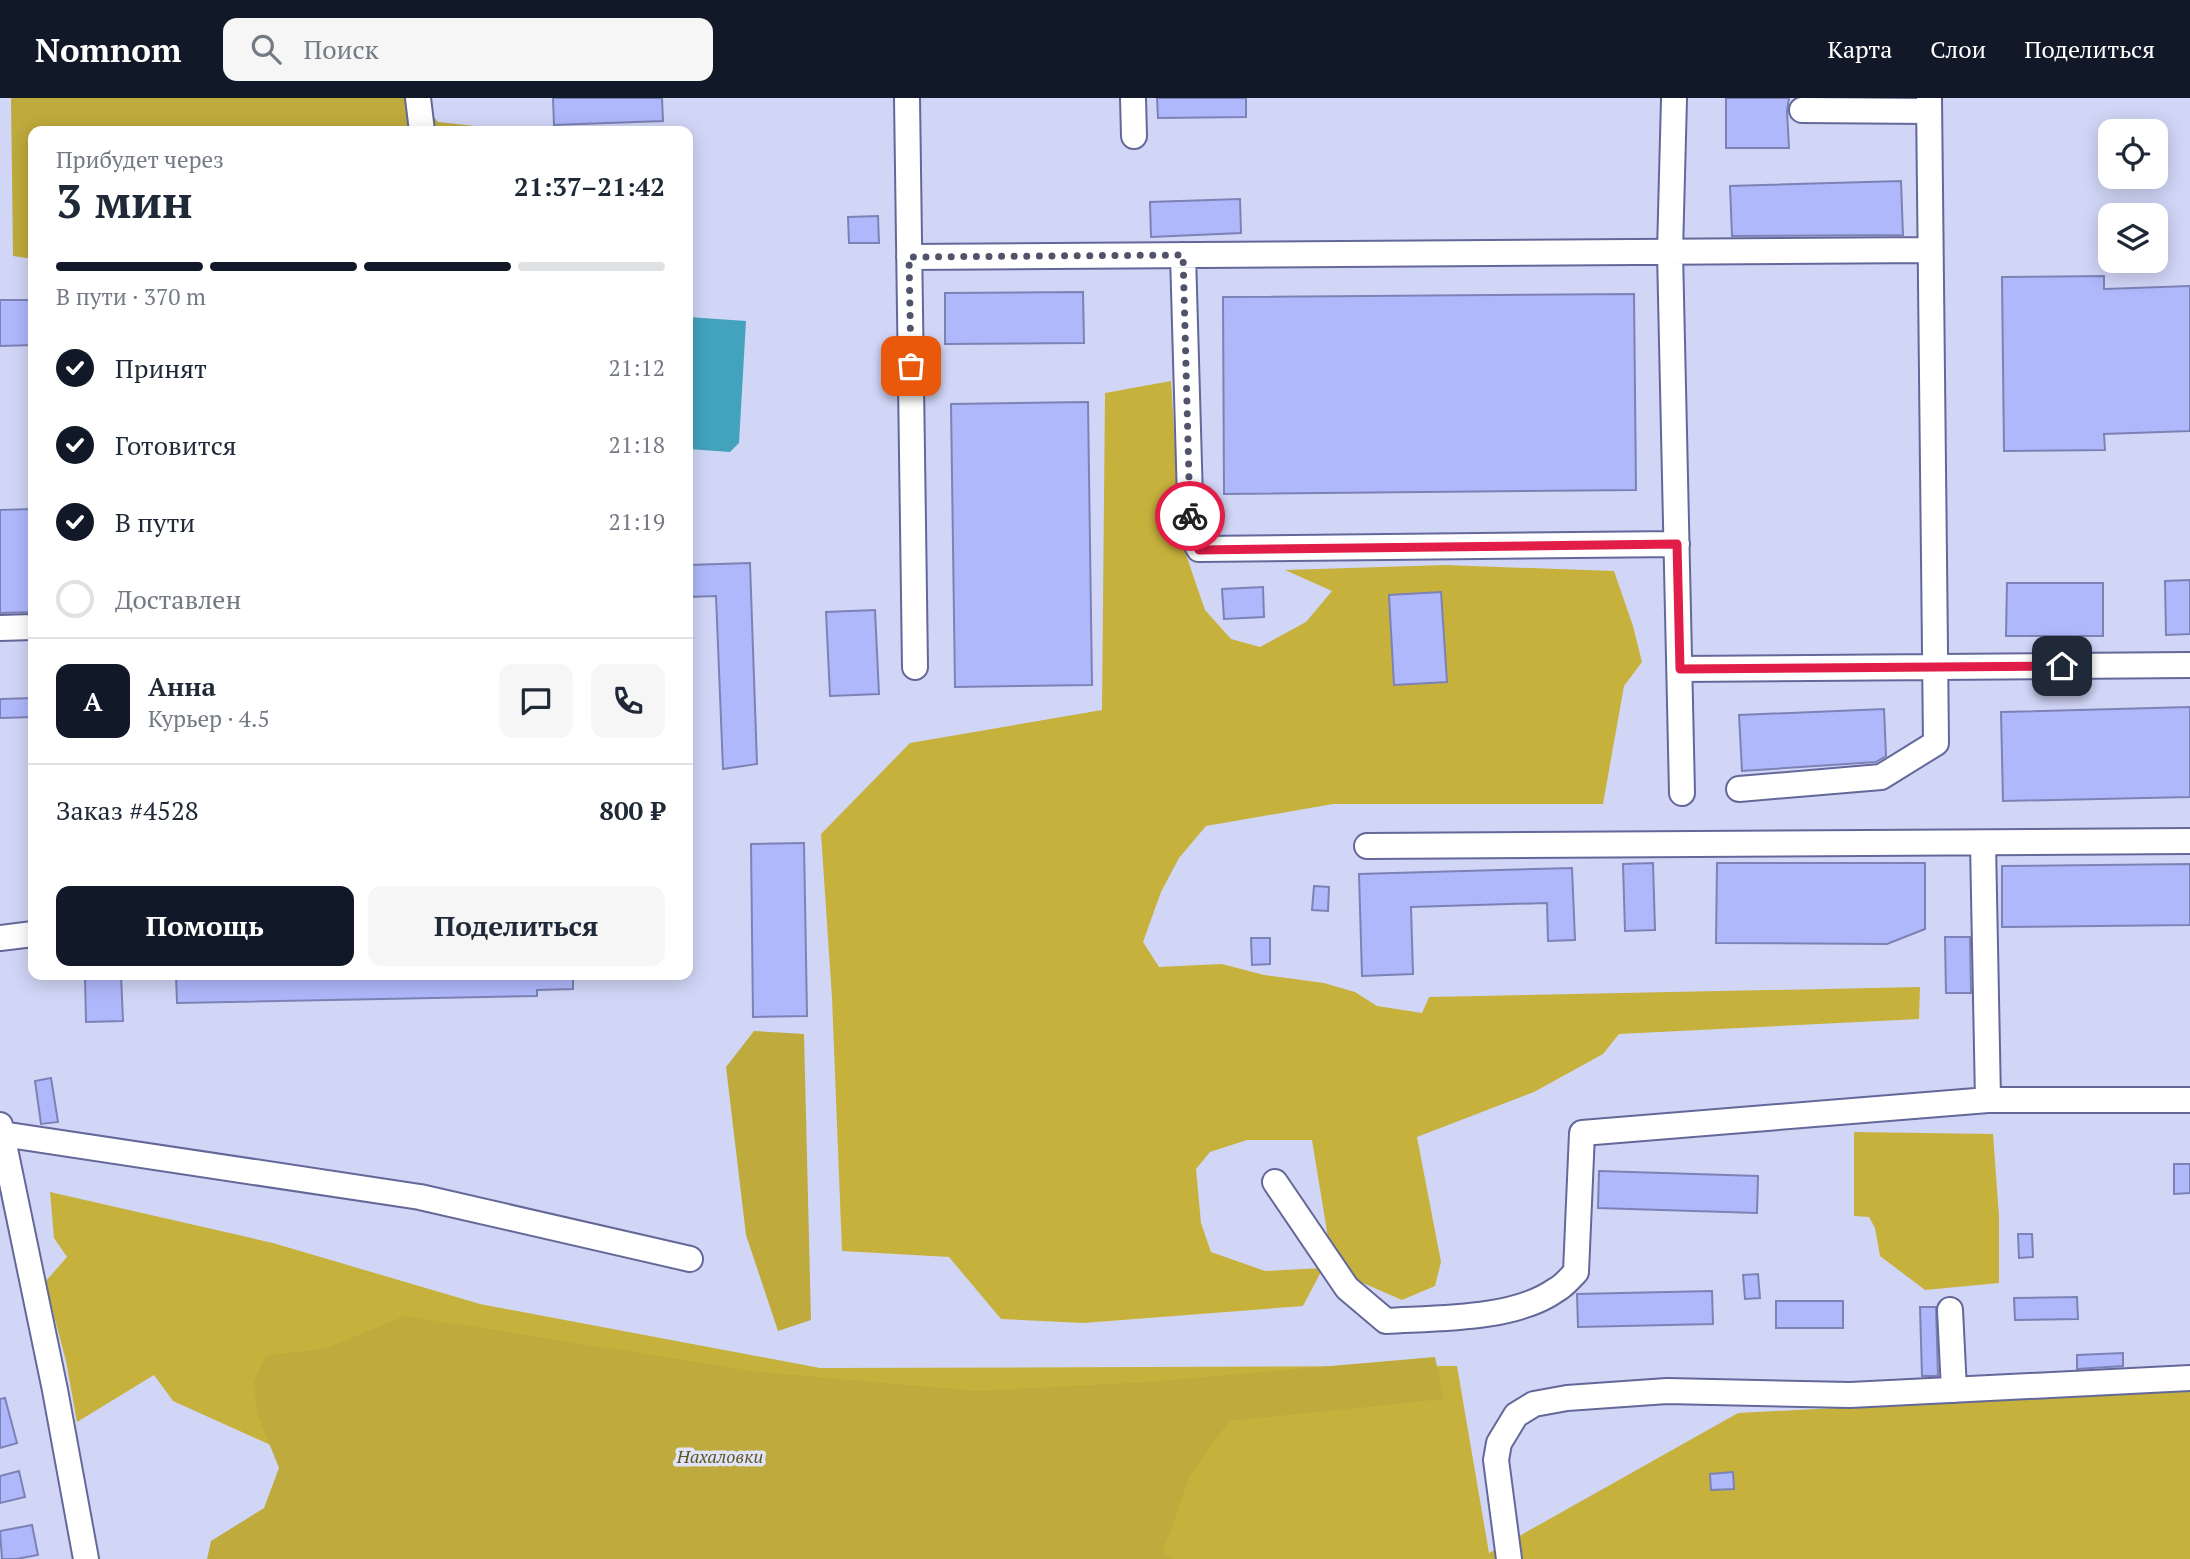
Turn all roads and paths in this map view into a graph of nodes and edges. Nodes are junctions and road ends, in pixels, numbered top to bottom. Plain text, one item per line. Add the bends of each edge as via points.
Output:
1 (418, 98) edge
2 (907, 98) edge
3 (1133, 98) edge
4 (1674, 99) edge
5 (1929, 104) edge
6 (1802, 110) dead end
7 (421, 126) edge
8 (1134, 136) dead end
9 (1929, 250) junction
10 (1670, 251) junction
11 (1183, 255) junction
12 (909, 257) junction
13 (1677, 544) junction
14 (28, 627) edge
15 (0, 628) edge
16 (2190, 665) edge
17 (915, 667) dead end
18 (1935, 667) junction
19 (1680, 669) junction
20 (1739, 789) dead end
21 (1682, 793) dead end
22 (2190, 841) edge
23 (1983, 843) junction
24 (1367, 846) dead end
25 (28, 935) edge
26 (0, 938) edge
27 (1988, 1100) junction
28 (2190, 1100) edge
29 (1, 1132) edge
30 (1275, 1182) dead end
31 (690, 1259) dead end
32 (1950, 1310) dead end
33 (2190, 1378) edge
34 (1954, 1390) junction
35 (86, 1559) edge
36 (1509, 1559) edge

1 - 7 street
2 - 12 street
3 - 8 street
4 - 10 street
5 - 6 street
5 - 9 street
9 - 10 street
9 - 18 street
10 - 11 street
10 - 13 street
11 - 12 street
11 - 13 street via 1191,534 1199,550
12 - 17 street
13 - 19 street
14 - 15 street
16 - 18 street
18 - 19 street
18 - 20 street via 1936,743 1881,778
19 - 21 street
22 - 23 street
23 - 24 street
23 - 27 street
25 - 26 street
27 - 28 street
27 - 30 street via 1582,1133 1576,1272 1557,1290 1529,1305 1475,1315 1386,1321 1347,1288
29 - 31 street via 420,1197
29 - 35 street
32 - 34 street
33 - 34 street
34 - 36 street via 1850,1395 1667,1391 1534,1404 1516,1415 1499,1443 1496,1460

